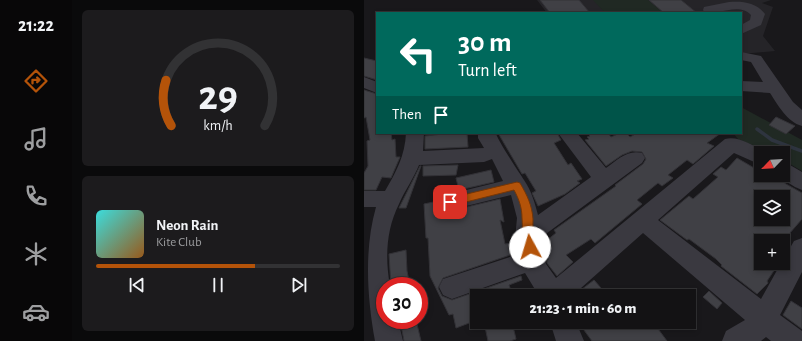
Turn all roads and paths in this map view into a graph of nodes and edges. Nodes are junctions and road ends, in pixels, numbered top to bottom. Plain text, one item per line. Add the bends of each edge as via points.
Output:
1 (712, 12) edge
2 (742, 29) edge
3 (742, 56) edge
4 (364, 82) edge
5 (742, 86) edge
6 (376, 88) edge
7 (776, 88) junction
8 (802, 120) edge
9 (416, 134) edge
10 (487, 134) edge
11 (568, 134) edge
12 (497, 150) junction
13 (754, 155) edge
14 (414, 158) junction
15 (634, 158) dead end
16 (790, 174) edge
17 (604, 179) junction
18 (802, 182) edge
19 (517, 186) junction
20 (364, 199) edge
21 (389, 199) junction
22 (450, 202) dead end
23 (642, 220) junction
24 (528, 234) junction
25 (802, 248) edge
26 (534, 260) junction
27 (452, 288) dead end
28 (548, 289) edge
29 (561, 289) edge
30 (764, 319) junction
31 (566, 329) edge
32 (389, 341) edge
33 (570, 341) edge
34 (736, 341) edge
35 (792, 341) edge

1 - 2 street via 709,10 734,5 750,6 758,14 756,22
3 - 7 street via 756,59
4 - 6 street
5 - 7 street
7 - 8 street via 787,106
9 - 14 street
10 - 12 street via 487,138
11 - 17 street
12 - 14 street via 484,155
12 - 19 street
13 - 23 street via 732,144
14 - 21 street
15 - 17 street
16 - 18 street
17 - 24 street
19 - 22 street
19 - 24 street via 524,200
20 - 21 street
21 - 32 street via 379,224 375,246 376,273
23 - 29 street
23 - 30 street
24 - 26 street via 527,239
25 - 30 street
26 - 27 street
26 - 28 street via 535,268
30 - 34 street via 755,329
30 - 35 street
31 - 33 street

